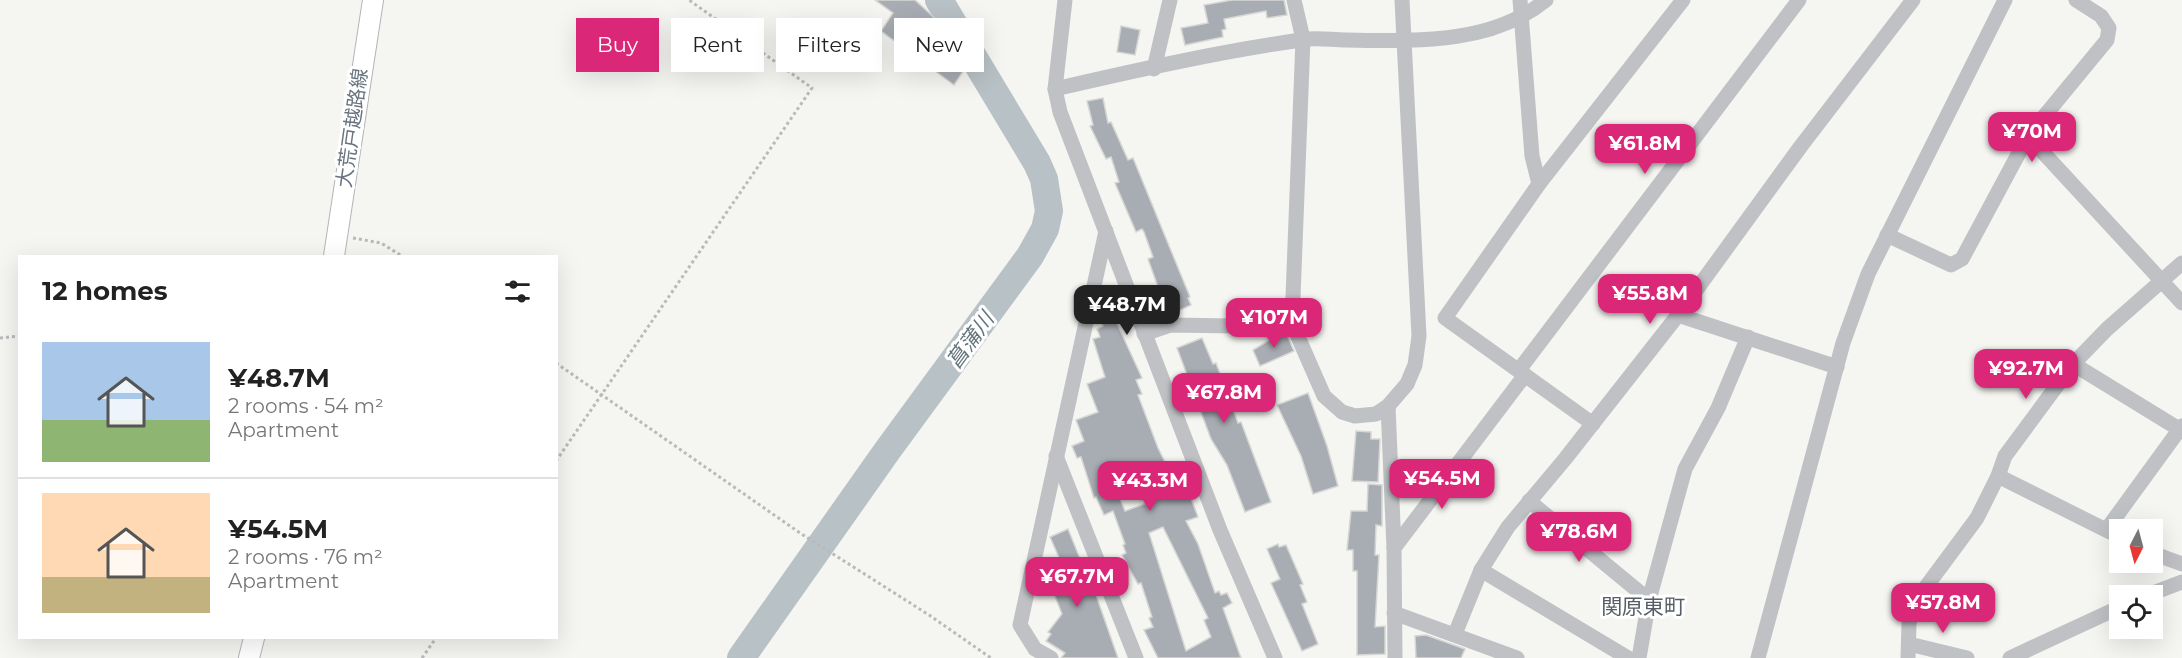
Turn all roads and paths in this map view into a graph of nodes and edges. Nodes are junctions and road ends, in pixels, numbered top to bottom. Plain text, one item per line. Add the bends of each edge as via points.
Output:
1 (373, 0) edge
2 (689, 0) edge
3 (1065, 0) edge
4 (1170, 0) edge
5 (1294, 0) edge
6 (1402, 0) edge
7 (1520, 0) edge
8 (1546, 0) edge
9 (1683, 0) edge
10 (1799, 0) edge
11 (1913, 0) edge
12 (2005, 0) edge
13 (2076, 0) edge
14 (1521, 18) junction
15 (1303, 39) junction
16 (1406, 39) junction
17 (1154, 69) junction
18 (1056, 89) junction
19 (2028, 136) junction
20 (1539, 184) junction
21 (1106, 231) junction
22 (1887, 235) junction
23 (337, 237) junction
24 (334, 255) edge
25 (400, 255) edge
26 (2182, 263) edge
27 (2163, 281) junction
28 (2182, 303) edge
29 (1678, 315) junction
30 (1292, 323) junction
31 (1144, 334) junction
32 (18, 336) edge
33 (0, 338) edge
34 (1748, 338) junction
35 (558, 364) edge
36 (2073, 364) junction
37 (1837, 367) junction
38 (1522, 373) junction
39 (602, 395) junction
40 (1388, 406) junction
41 (1593, 424) junction
42 (2181, 427) edge
43 (1056, 456) junction
44 (558, 458) edge
45 (1998, 476) junction
46 (1529, 501) junction
47 (2122, 519) edge
48 (2109, 531) edge
49 (1394, 548) junction
50 (2163, 557) edge
51 (2182, 564) edge
52 (1481, 570) junction
53 (2182, 582) edge
54 (2163, 589) edge
55 (1649, 600) junction
56 (2109, 612) edge
57 (1394, 614) junction
58 (1455, 634) junction
59 (254, 639) edge
60 (435, 639) edge
61 (1908, 651) edge
62 (249, 658) edge
63 (422, 658) edge
64 (991, 658) edge
65 (1051, 658) edge
66 (1136, 658) edge
67 (1275, 658) edge
68 (1395, 658) edge
69 (1517, 658) edge
70 (1628, 658) edge
71 (1639, 658) edge
72 (1758, 658) edge
73 (1967, 658) edge
74 (2010, 658) edge

1 - 23 main road, 大荒戸越路線
2 - 39 path via 812,88
3 - 18 street
4 - 17 street
5 - 15 street
6 - 16 street
7 - 14 street
8 - 14 street
9 - 20 street
10 - 38 street
11 - 29 street
12 - 22 street
13 - 19 street via 2101,16 2109,28 2107,40
14 - 16 street via 1468,36
14 - 20 street via 1532,156
15 - 16 street
15 - 17 street via 1197,56
15 - 30 street
16 - 40 street via 1419,336 1415,365 1407,384
17 - 18 street
18 - 21 street via 1060,112
19 - 22 street via 1962,258 1952,265 1938,261
19 - 27 street
20 - 38 street via 1445,318
21 - 31 street
21 - 43 street
22 - 37 street via 1868,274
23 - 24 main road, 大荒戸越路線
23 - 25 path via 381,243
26 - 27 street
27 - 28 street
27 - 36 street
29 - 34 street
29 - 41 street
30 - 31 street via 1171,325
30 - 40 street via 1316,380 1332,406 1365,416
31 - 67 street via 1220,530
32 - 33 path
34 - 37 street
34 - 55 street via 1718,408 1685,470
35 - 39 path
36 - 42 street
36 - 45 street via 2005,456
37 - 72 street
38 - 41 street
38 - 49 street
39 - 44 path
39 - 64 path via 800,533
40 - 49 street
41 - 46 street
42 - 47 street
43 - 65 street via 1020,625 1035,649
43 - 66 street
45 - 48 street
45 - 61 street via 1977,518 1914,603
46 - 52 street
46 - 55 street
49 - 57 street
50 - 51 street
52 - 58 street
52 - 70 street
53 - 54 street
55 - 71 street
56 - 74 street
57 - 58 street
57 - 68 street
58 - 69 street
59 - 62 main road
60 - 63 path
61 - 73 street

